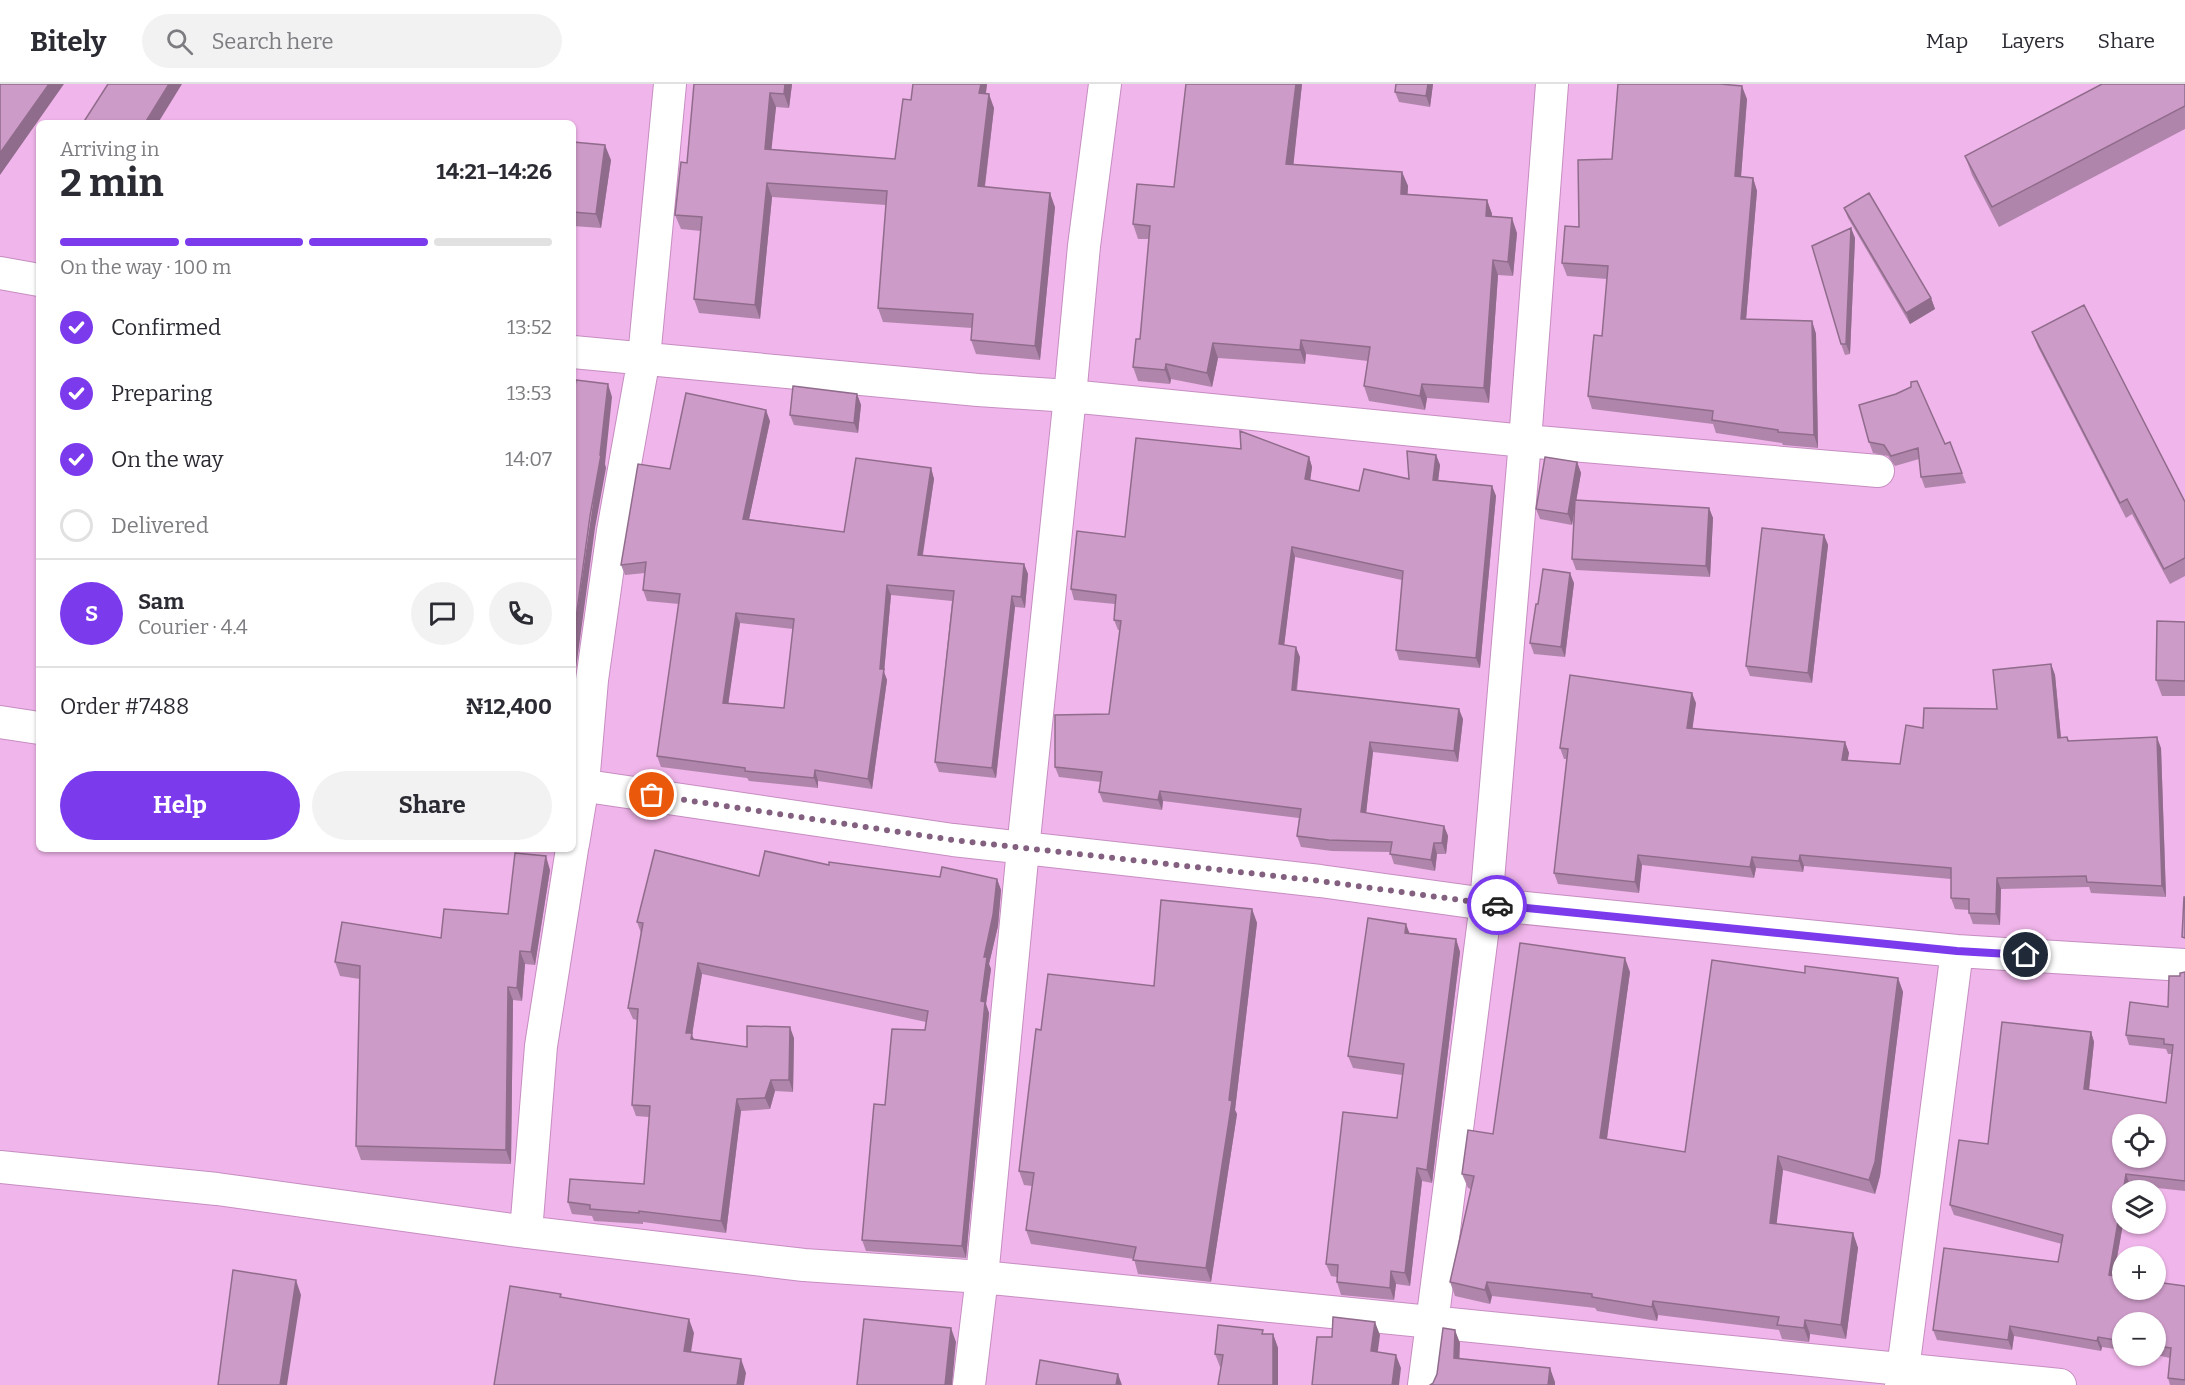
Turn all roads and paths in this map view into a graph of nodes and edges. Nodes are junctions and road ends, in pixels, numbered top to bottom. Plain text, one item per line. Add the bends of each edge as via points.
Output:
1 (670, 84) edge
2 (1105, 84) edge
3 (1552, 84) edge
4 (0, 273) edge
5 (36, 279) edge
6 (576, 352) edge
7 (644, 358) junction
8 (1070, 396) junction
9 (1526, 441) junction
10 (1878, 471) dead end
11 (0, 722) edge
12 (36, 728) edge
13 (578, 784) edge
14 (576, 808) edge
15 (1023, 849) junction
16 (572, 852) edge
17 (1486, 904) junction
18 (1957, 951) junction
19 (2185, 965) edge
20 (0, 1167) edge
21 (526, 1232) junction
22 (982, 1277) junction
23 (1432, 1321) junction
24 (1902, 1377) edge
25 (969, 1385) edge
26 (1424, 1385) edge
27 (2060, 1385) edge

1 - 7 street
2 - 8 street
3 - 9 street
4 - 5 street
6 - 7 street
7 - 8 street
7 - 13 street via 613,531
8 - 9 street
8 - 15 street
9 - 10 street
9 - 17 street
11 - 12 street
13 - 14 street
13 - 15 street
15 - 17 street via 1320,881
15 - 22 street
16 - 21 street via 541,1046
17 - 18 street
17 - 23 street
18 - 19 street
18 - 24 street
20 - 21 street via 217,1189
21 - 22 street via 804,1265
22 - 23 street
22 - 25 street
23 - 24 street via 1780,1356
23 - 26 street
24 - 27 street

